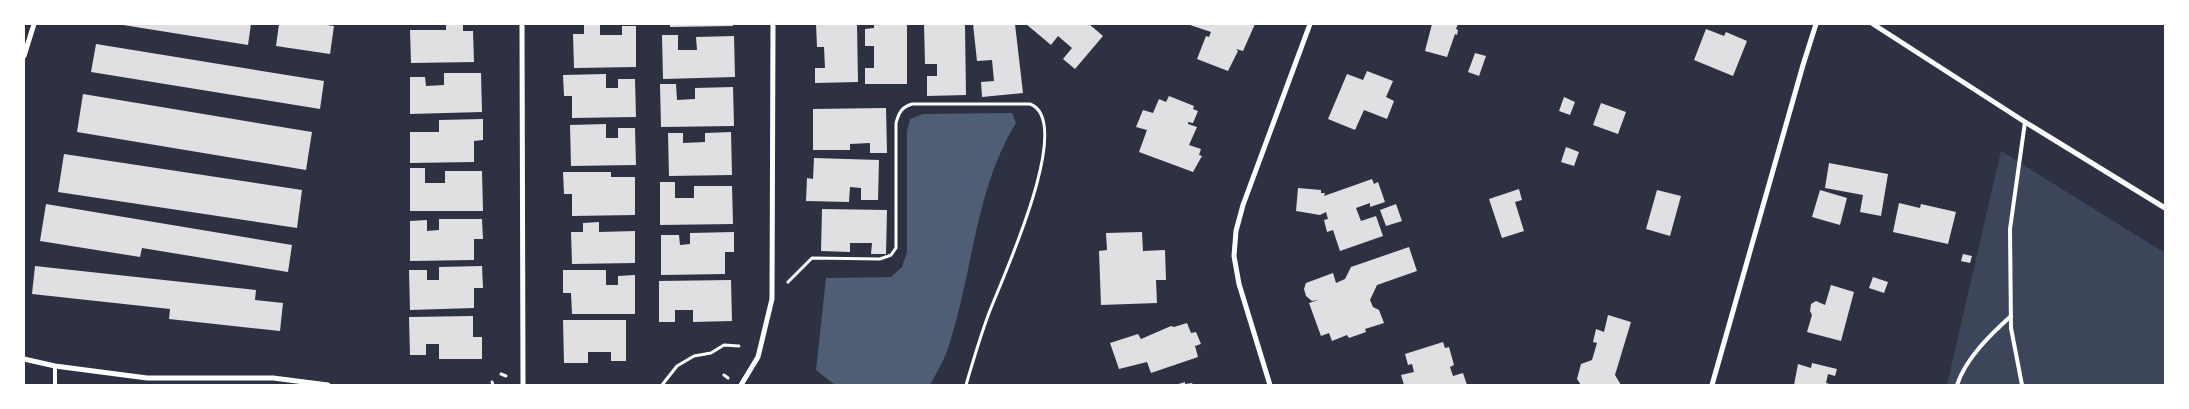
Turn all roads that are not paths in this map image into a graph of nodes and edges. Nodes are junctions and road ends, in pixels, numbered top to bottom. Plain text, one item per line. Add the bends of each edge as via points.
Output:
1 (34, 24) edge
2 (522, 24) edge
3 (773, 24) edge
4 (1310, 24) edge
5 (1816, 24) edge
6 (1873, 24) edge
7 (24, 56) edge
8 (2025, 122) junction
9 (2165, 208) edge
10 (2011, 316) junction
11 (24, 359) edge
12 (55, 366) junction
13 (188, 382) edge
14 (308, 384) edge
15 (55, 385) edge
16 (328, 385) edge
17 (523, 385) edge
18 (741, 385) edge
19 (1270, 385) edge
20 (1712, 385) edge
21 (1957, 385) edge
22 (2022, 385) edge

1 - 7 street
2 - 17 street
3 - 18 street via 772,299 758,357
4 - 19 street via 1236,231 1234,256 1239,284
5 - 20 street
6 - 8 street
8 - 9 street
8 - 10 lane via 2010,228
10 - 21 lane via 1989,336 1959,377
10 - 22 lane
11 - 12 street
12 - 13 street
12 - 15 lane
13 - 14 street via 273,378
14 - 16 street

